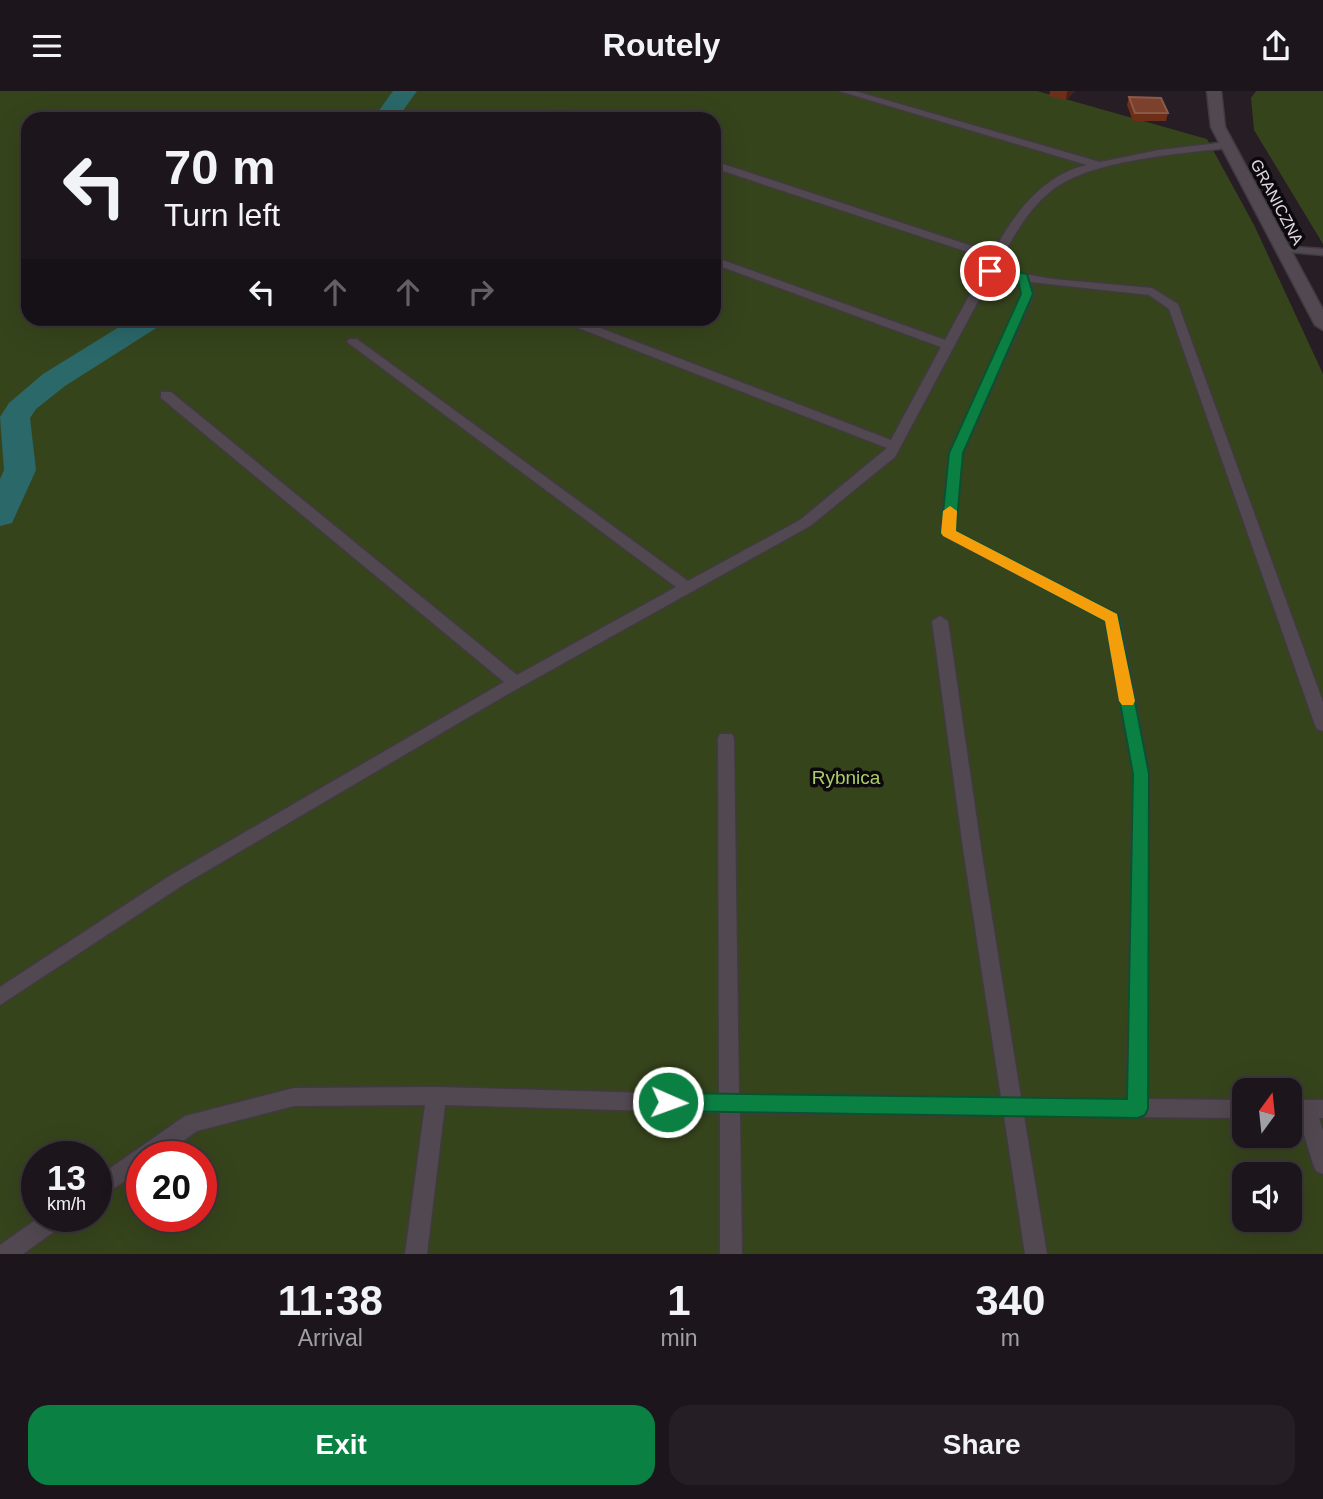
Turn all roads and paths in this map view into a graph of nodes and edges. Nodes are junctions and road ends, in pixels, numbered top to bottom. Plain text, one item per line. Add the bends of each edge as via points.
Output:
1 (844, 91) edge
2 (1214, 91) edge
3 (1227, 145) junction
4 (1099, 166) junction
5 (721, 167) edge
6 (1282, 249) junction
7 (1323, 252) edge
8 (721, 263) edge
9 (993, 264) junction
10 (1023, 277) junction
11 (1323, 325) edge
12 (585, 326) edge
13 (353, 342) dead end
14 (950, 346) junction
15 (166, 395) dead end
16 (894, 446) junction
17 (687, 588) junction
18 (940, 621) dead end
19 (516, 683) junction
20 (1323, 725) edge
21 (726, 739) dead end
22 (0, 997) edge
23 (436, 1096) junction
24 (729, 1104) junction
25 (1013, 1108) junction
26 (1138, 1109) junction
27 (1232, 1109) edge
28 (1306, 1109) edge
29 (167, 1141) edge
30 (1323, 1164) edge
31 (36, 1232) edge
32 (5, 1254) edge
33 (416, 1254) edge
34 (731, 1254) edge
35 (1036, 1254) edge

1 - 4 lane
2 - 3 street, GRANICZNA via 1218,127
3 - 4 lane
3 - 6 street, GRANICZNA
4 - 9 lane via 1080,170 1047,188 1013,226
5 - 9 lane
6 - 7 lane
6 - 11 street, GRANICZNA
8 - 14 lane
9 - 10 lane
9 - 14 lane
10 - 20 lane via 1152,292 1174,307
10 - 26 lane via 1027,294 956,453 948,533 1112,618 1141,774
12 - 16 lane
13 - 17 lane
14 - 16 lane
15 - 19 lane
16 - 17 lane via 805,523
17 - 19 lane
18 - 25 lane
19 - 22 lane via 177,880
21 - 24 lane
23 - 24 lane
23 - 29 lane via 294,1097 192,1123
23 - 33 lane
24 - 25 lane
24 - 34 lane
25 - 26 lane
25 - 35 lane
26 - 27 lane
28 - 30 lane
31 - 32 lane

